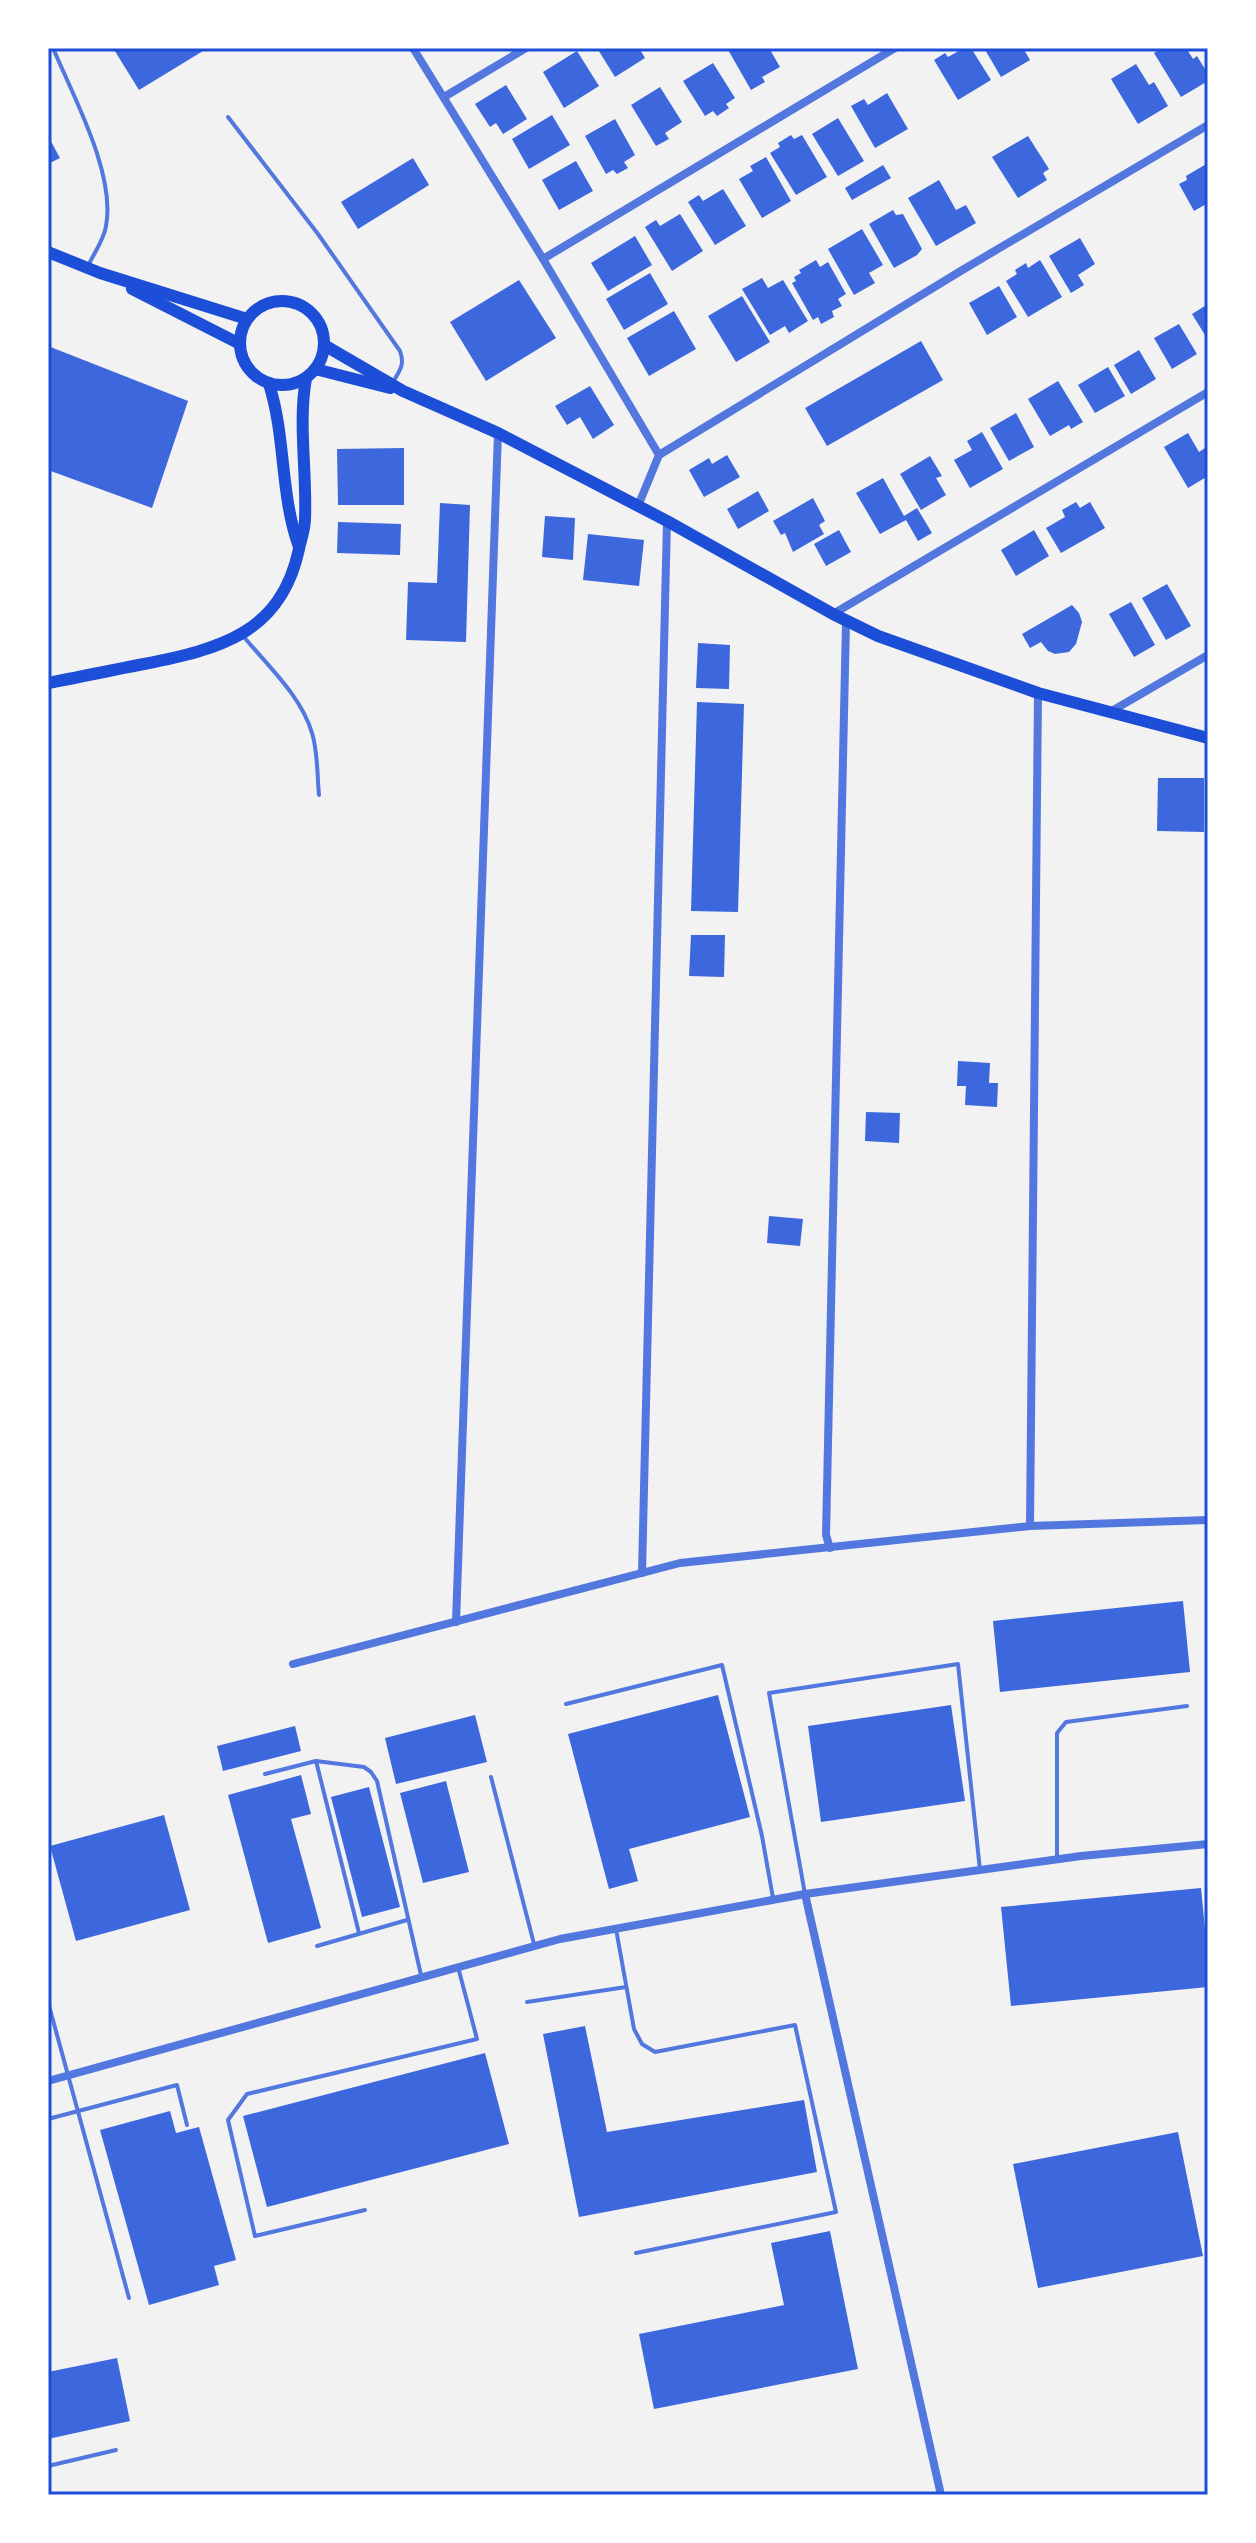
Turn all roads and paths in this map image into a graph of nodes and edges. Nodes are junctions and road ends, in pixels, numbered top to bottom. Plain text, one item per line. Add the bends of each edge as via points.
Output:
1 (53, 48) edge
2 (413, 48) edge
3 (526, 48) edge
4 (895, 48) edge
5 (444, 97) junction
6 (228, 117) dead end
7 (1208, 125) edge
8 (48, 252) edge
9 (543, 259) junction
10 (87, 268) junction
11 (100, 273) junction
12 (247, 319) junction
13 (240, 344) junction
14 (324, 345) junction
15 (311, 374) junction
16 (269, 384) junction
17 (398, 388) junction
18 (1208, 392) edge
19 (498, 433) junction
20 (659, 455) junction
21 (638, 506) junction
22 (667, 521) junction
23 (299, 547) junction
24 (833, 614) junction
25 (846, 622) junction
26 (242, 635) junction
27 (1208, 655) edge
28 (48, 683) edge
29 (1038, 693) junction
30 (1110, 713) junction
31 (1208, 738) edge
32 (319, 795) dead end
33 (1208, 1520) edge
34 (1030, 1526) junction
35 (830, 1548) junction
36 (642, 1573) junction
37 (456, 1622) junction
38 (293, 1664) dead end
39 (566, 1704) dead end
40 (1187, 1706) dead end
41 (316, 1761) junction
42 (265, 1774) dead end
43 (491, 1777) dead end
44 (1208, 1844) edge
45 (1057, 1859) junction
46 (980, 1870) junction
47 (805, 1894) junction
48 (773, 1900) junction
49 (409, 1920) junction
50 (616, 1929) junction
51 (359, 1933) junction
52 (317, 1946) dead end
53 (535, 1946) junction
54 (458, 1967) junction
55 (422, 1977) junction
56 (626, 1987) junction
57 (48, 2002) edge
58 (527, 2002) dead end
59 (68, 2075) junction
60 (48, 2081) edge
61 (78, 2111) junction
62 (48, 2119) edge
63 (187, 2125) dead end
64 (365, 2210) dead end
65 (636, 2253) dead end
66 (129, 2298) dead end
67 (116, 2450) dead end
68 (48, 2466) edge
69 (941, 2495) edge

1 - 10 lane via 96,148 109,205 106,230
2 - 5 street
3 - 5 street
4 - 9 street
5 - 9 street
6 - 17 lane via 400,351
7 - 20 street
8 - 10 main road
9 - 20 street
10 - 11 main road
11 - 12 main road
11 - 13 main road
12 - 13 main road
12 - 14 main road via 268,303 295,303 317,319
13 - 16 main road via 248,369
14 - 15 main road
14 - 17 main road
15 - 16 main road via 295,384
15 - 17 main road
15 - 23 main road via 301,418 305,521
16 - 23 main road
17 - 19 main road
18 - 24 street
19 - 21 main road
19 - 37 street
20 - 21 street
21 - 22 main road
22 - 24 main road
22 - 36 street
23 - 26 main road via 295,567 274,606
24 - 25 main road
25 - 29 main road
25 - 35 street via 826,1535
26 - 28 main road via 207,650
26 - 32 lane via 305,714 313,734
27 - 30 street
29 - 30 main road
29 - 34 street
30 - 31 main road
33 - 34 street
34 - 35 street
35 - 36 street via 680,1563
36 - 37 street
37 - 38 street
39 - 48 lane via 722,1665
40 - 45 lane via 1066,1722 1061,1727
41 - 42 lane
41 - 49 lane via 364,1767 377,1781
41 - 51 lane
43 - 53 lane
44 - 45 street
45 - 46 street
46 - 47 street
46 - 47 lane via 958,1664 769,1693
47 - 48 street
47 - 69 street
48 - 50 street
49 - 51 lane
49 - 55 lane
50 - 53 street
50 - 56 lane
51 - 52 lane
53 - 54 street
54 - 55 street
54 - 64 lane via 477,2039 247,2094 228,2120 255,2236
55 - 59 street
56 - 58 lane
56 - 65 lane via 634,2029 642,2044 655,2052 795,2025 836,2212
57 - 59 lane
59 - 60 street
59 - 61 lane
61 - 62 lane
61 - 63 lane via 177,2085
61 - 66 lane
67 - 68 lane

